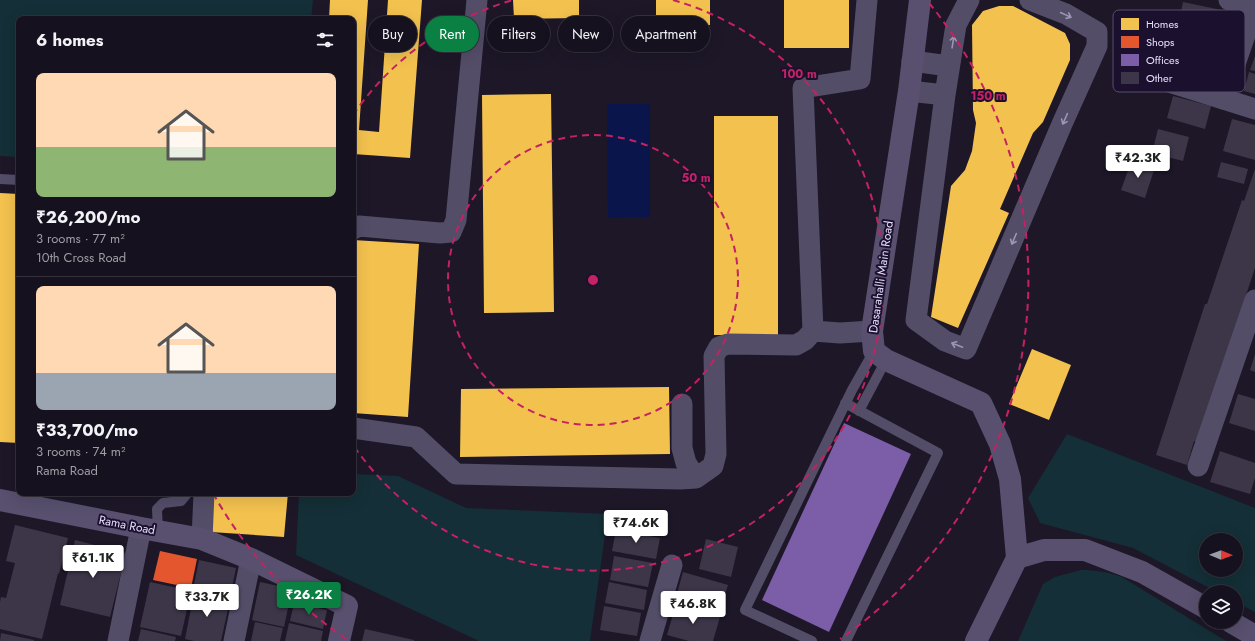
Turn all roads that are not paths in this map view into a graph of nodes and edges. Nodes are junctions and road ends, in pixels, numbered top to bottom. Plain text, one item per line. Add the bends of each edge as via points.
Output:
1 (477, 0) edge
2 (867, 0) edge
3 (920, 0) edge
4 (969, 0) edge
5 (1030, 0) edge
6 (1229, 0) edge
7 (1255, 7) edge
8 (1245, 36) edge
9 (912, 61) junction
10 (949, 66) junction
11 (909, 91) junction
12 (1201, 92) edge
13 (1225, 92) edge
14 (945, 95) junction
15 (1223, 99) junction
16 (1255, 109) edge
17 (0, 179) edge
18 (16, 180) edge
19 (356, 228) edge
20 (1255, 300) edge
21 (813, 331) junction
22 (877, 348) junction
23 (845, 403) junction
24 (682, 404) dead end
25 (859, 411) junction
26 (356, 428) edge
27 (1198, 466) dead end
28 (696, 478) junction
29 (185, 496) edge
30 (204, 496) edge
31 (0, 500) edge
32 (150, 530) junction
33 (202, 539) junction
34 (1017, 558) junction
35 (251, 559) junction
36 (672, 565) dead end
37 (1199, 604) edge
38 (1243, 629) edge
39 (1255, 636) edge
40 (118, 641) edge
41 (234, 641) edge
42 (339, 641) edge
43 (650, 641) edge
44 (812, 641) edge
45 (846, 641) edge
46 (976, 641) edge

1 - 19 street via 456,220 451,232 440,234
2 - 21 street via 860,79 803,88
3 - 9 street, Dasarahalli Main Road
10 -> 4 street via 956,25
5 -> 14 street via 1066,14 1097,32 1097,46 966,349 945,341 916,320
6 - 7 street
7 - 8 street
9 - 10 street
9 - 11 street, Dasarahalli Main Road
10 - 14 street
11 - 14 street
11 - 22 street, Dasarahalli Main Road
12 - 15 street
13 - 15 street
15 - 16 street
17 - 18 lane
20 - 27 street
21 - 22 street via 840,333
21 - 28 street via 796,345 728,344 719,347 714,356 716,454 713,466
22 - 23 lane
22 - 25 lane
22 - 34 street via 981,403 1000,444 1010,479
23 - 25 lane
23 - 44 lane via 745,610
24 - 28 street via 682,448 686,463
25 - 45 lane via 938,453
26 - 28 street via 416,437 456,474
29 - 32 lane via 181,501 163,503 157,509
30 - 33 street
31 - 32 street, Rama Road
32 - 33 street, Rama Road
32 - 40 street
33 - 35 street, Rama Road
34 - 37 street via 1044,550 1085,550 1142,572
34 - 46 street
35 - 41 street
35 - 42 street, Rama Road via 346,606
36 - 43 street
38 - 39 street

